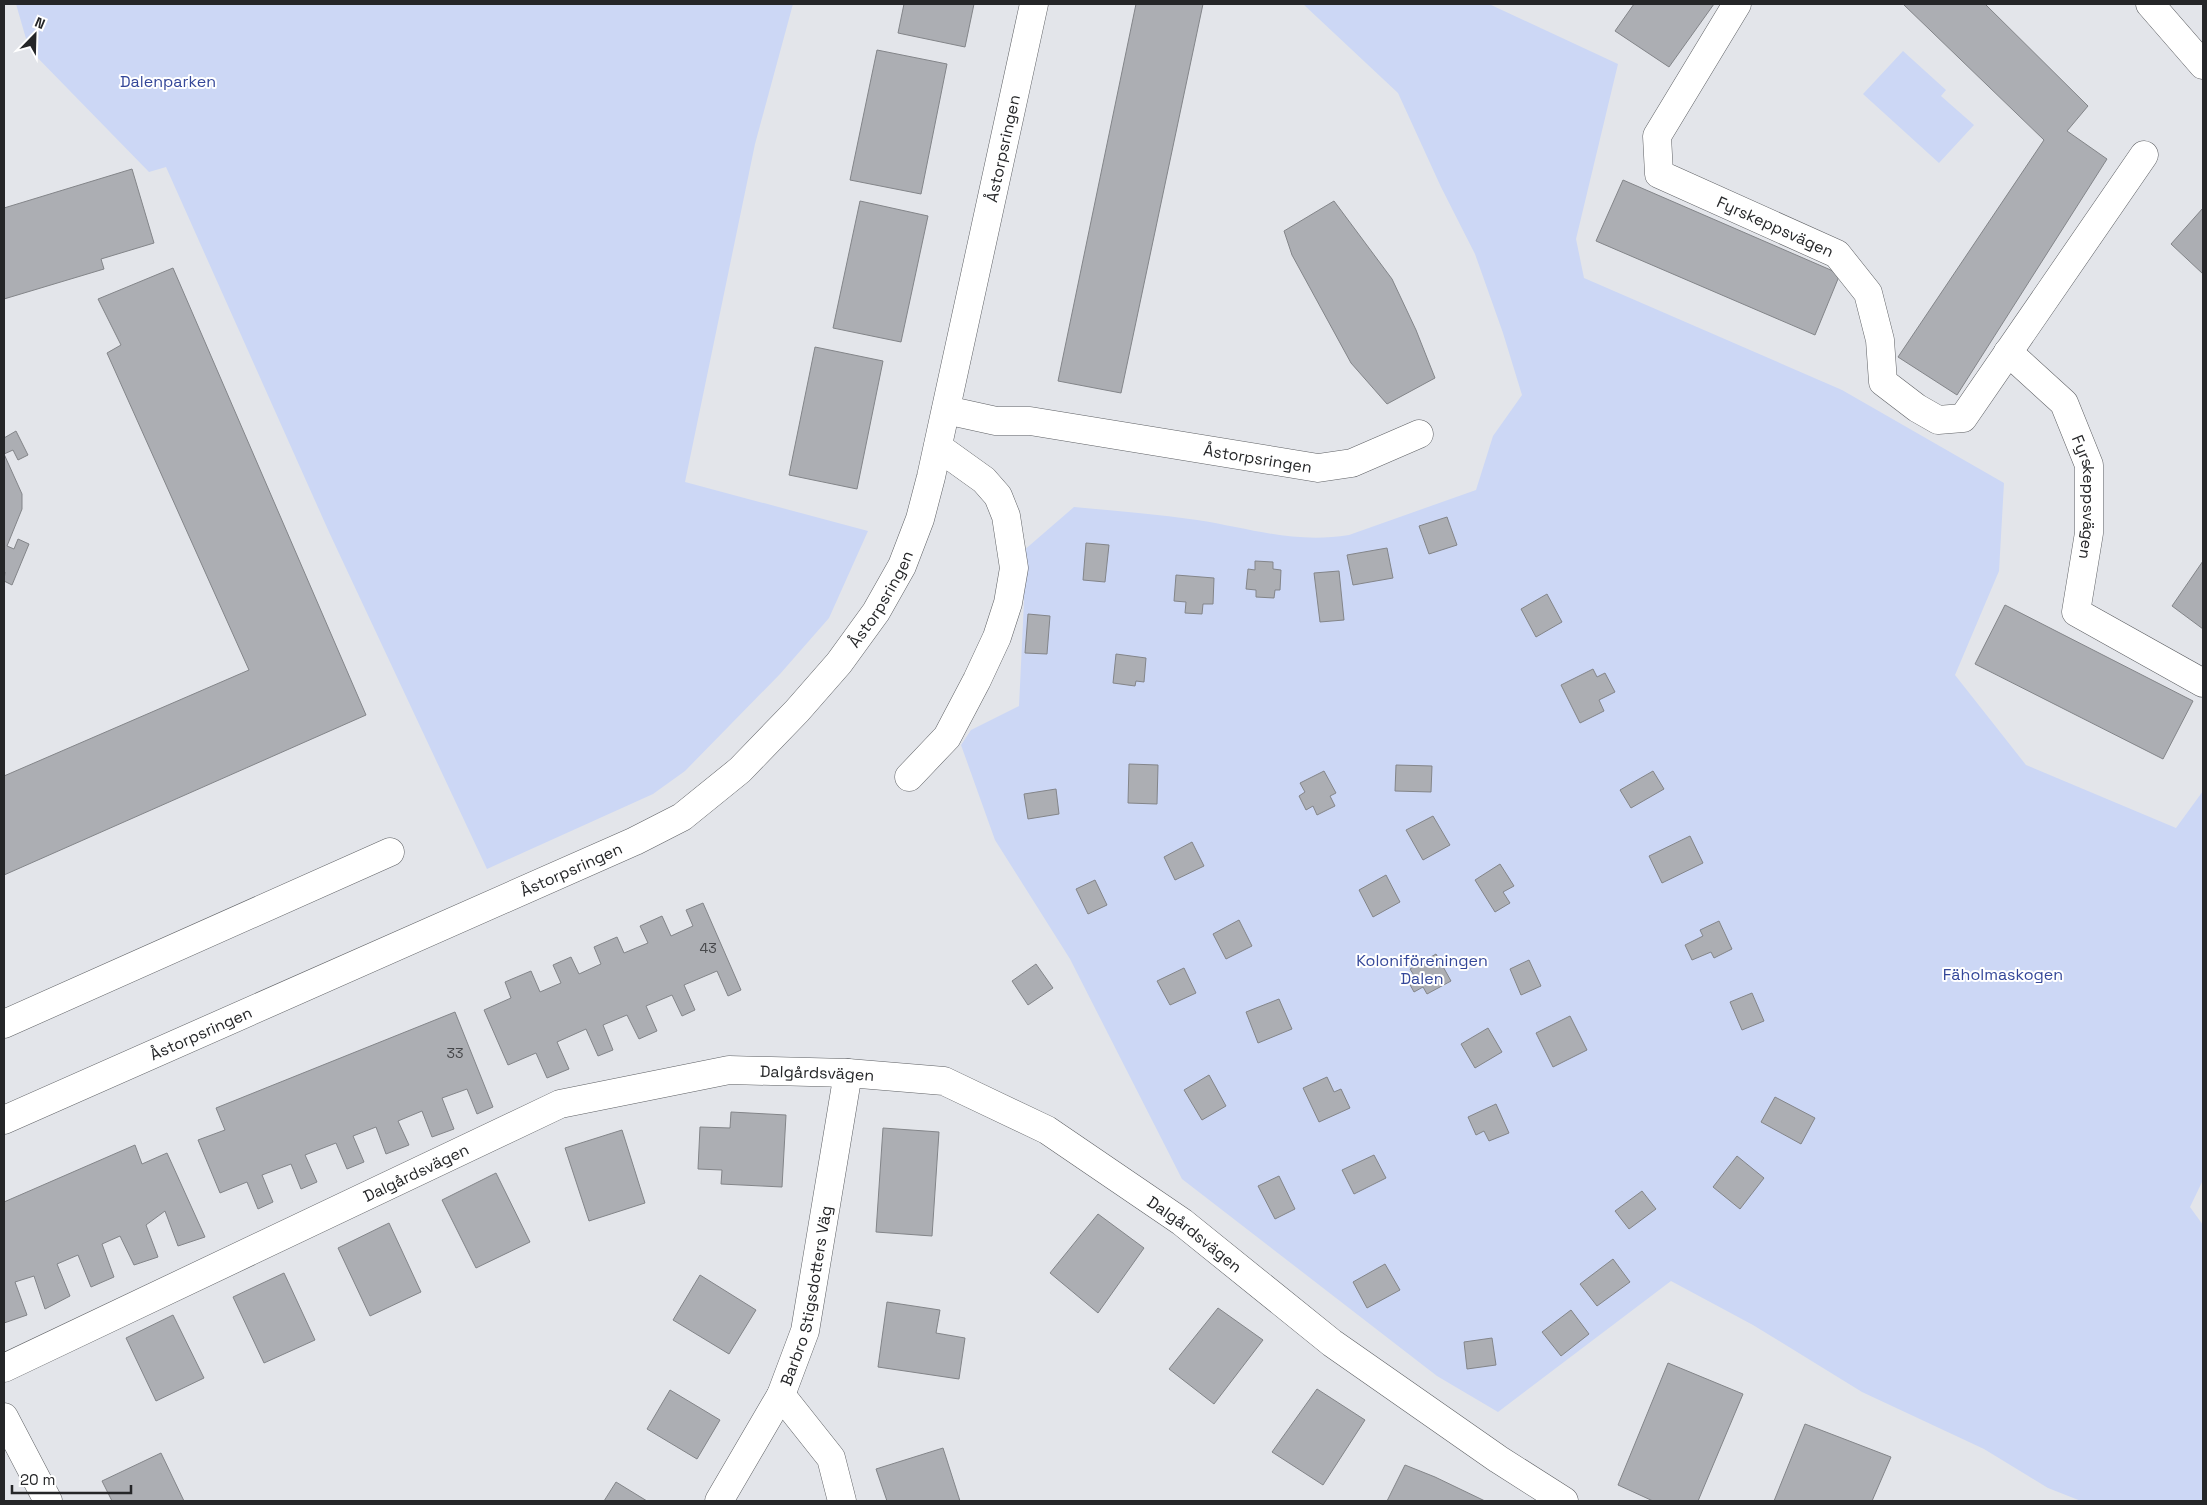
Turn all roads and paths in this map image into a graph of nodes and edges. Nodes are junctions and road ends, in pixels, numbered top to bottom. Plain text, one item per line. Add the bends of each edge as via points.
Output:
1 (1034, 4) edge
2 (1737, 4) edge
3 (2150, 4) edge
4 (2203, 65) edge
5 (2144, 155) dead end
6 (2008, 352) junction
7 (946, 410) junction
8 (1419, 434) dead end
9 (938, 446) junction
10 (2203, 683) edge
11 (909, 776) dead end
12 (390, 852) dead end
13 (4, 1024) edge
14 (848, 1073) junction
15 (6, 1112) edge
16 (4, 1368) edge
17 (781, 1394) junction
18 (4, 1417) edge
19 (1558, 1500) edge
20 (48, 1501) edge
21 (718, 1501) edge
22 (842, 1501) edge

1 - 7 street, Åstorpsringen
2 - 6 street, Fyrskeppsvägen via 1657,136 1659,174 1837,254 1868,293 1880,340 1883,382 1938,420 1962,418
3 - 4 street
5 - 6 street, Fyrskeppsvägen
6 - 10 street, Fyrskeppsvägen via 2064,403 2089,465 2089,533 2076,612
7 - 8 street, Åstorpsringen via 996,421 1030,421 1318,468 1352,463
7 - 9 street, Åstorpsringen
9 - 11 street via 984,480 998,496 1006,516 1014,568 1008,603 997,637 976,680 947,736
9 - 15 street, Åstorpsringen via 920,519 902,566 876,612 839,664 797,711 740,770 682,817 635,841
12 - 13 street
14 - 16 street, Dalgårdsvägen via 729,1070 560,1104
14 - 17 street, Barbro Stigsdotters Väg via 805,1332
14 - 19 street, Dalgårdsvägen via 944,1082 1047,1130 1182,1222 1332,1343
17 - 21 street, Barbro Stigsdotters Väg
17 - 22 street via 831,1458
18 - 20 street

